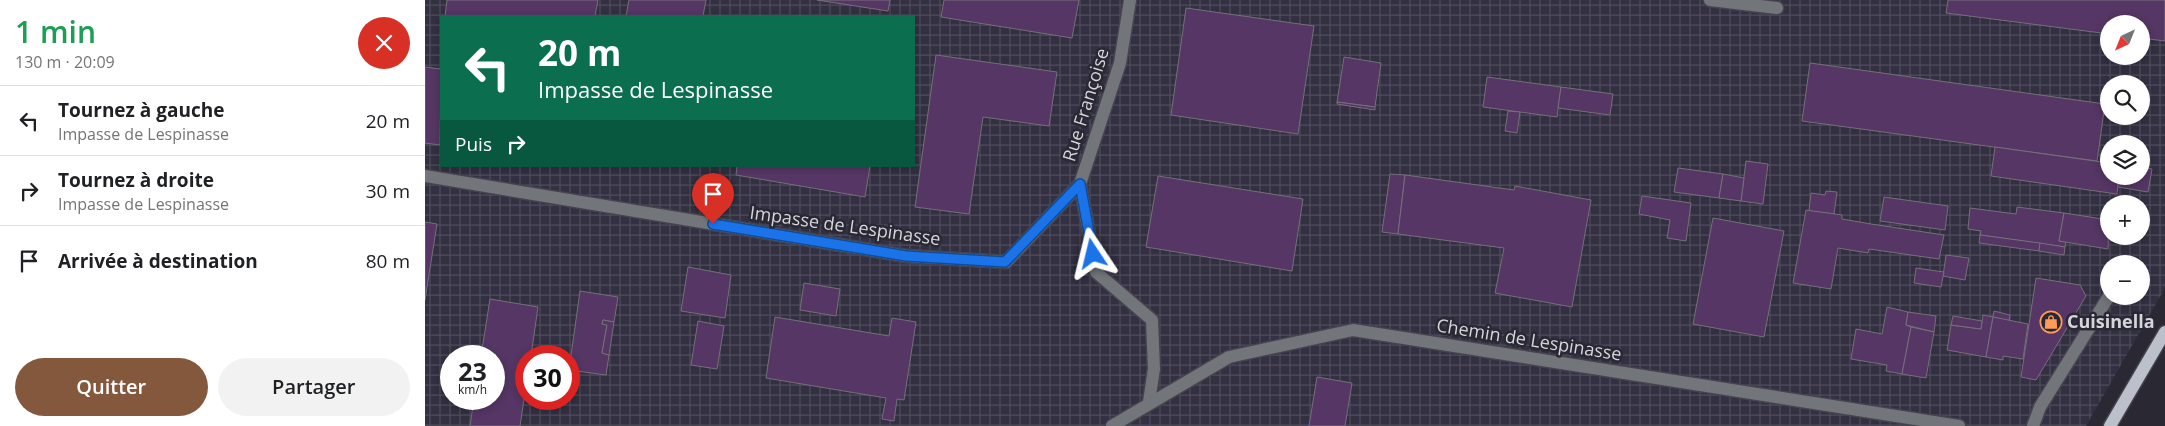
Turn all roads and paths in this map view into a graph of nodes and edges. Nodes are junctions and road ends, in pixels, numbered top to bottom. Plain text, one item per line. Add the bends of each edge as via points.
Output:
1 (1131, 0) edge
2 (1710, 0) edge
3 (1777, 8) dead end
4 (425, 176) edge
5 (1080, 184) junction
6 (2103, 305) edge
7 (2165, 332) edge
8 (1149, 402) junction
9 (1112, 426) edge
10 (1959, 426) edge
11 (2033, 426) edge
12 (2110, 426) edge

1 - 5 street, Rue Françoise via 1120,62
2 - 3 street
4 - 5 street, Impasse de Lespinasse via 906,256 1005,262
5 - 8 street, Rue Françoise via 1096,272 1152,320 1154,369
6 - 11 street via 2040,407
7 - 12 main road
8 - 9 street, Chemin de Lespinasse
8 - 10 street, Chemin de Lespinasse via 1229,357 1353,330

